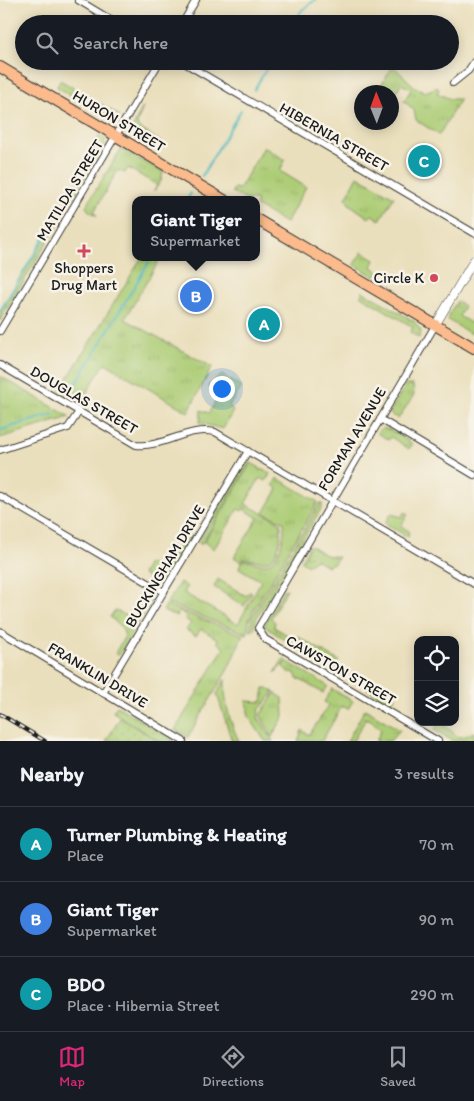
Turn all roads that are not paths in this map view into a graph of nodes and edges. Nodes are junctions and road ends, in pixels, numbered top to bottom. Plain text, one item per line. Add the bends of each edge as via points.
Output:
1 (78, 0) edge
2 (196, 0) edge
3 (103, 15) edge
4 (187, 15) edge
5 (474, 62) edge
6 (0, 67) edge
7 (155, 70) edge
8 (196, 70) edge
9 (453, 83) dead end
10 (116, 136) junction
11 (217, 196) edge
12 (260, 221) edge
13 (474, 233) edge
14 (474, 260) edge
15 (436, 324) junction
16 (0, 331) edge
17 (474, 348) edge
18 (0, 365) edge
19 (78, 412) junction
20 (380, 419) junction
21 (0, 450) edge
22 (248, 451) junction
23 (474, 475) edge
24 (0, 496) edge
25 (332, 500) junction
26 (474, 584) edge
27 (164, 592) junction
28 (0, 631) edge
29 (259, 633) joint
30 (104, 693) junction
31 (183, 741) edge
32 (438, 741) edge

1 - 3 street
2 - 4 street
5 - 9 street
6 - 10 main road, HURON STREET
7 - 10 street, MATILDA STREET
8 - 13 street, HIBERNIA STREET
10 - 11 main road, HURON STREET
10 - 16 street, MATILDA STREET
12 - 15 main road
14 - 15 street, FORMAN AVENUE
15 - 17 main road
15 - 20 street, FORMAN AVENUE
18 - 19 street, DOUGLAS STREET
19 - 21 street via 68,428
19 - 22 street, DOUGLAS STREET via 136,445 210,430
20 - 23 street
20 - 25 street, FORMAN AVENUE
22 - 25 street, DOUGLAS STREET
22 - 27 street, BUCKINGHAM DRIVE
24 - 27 street
25 - 26 street, DOUGLAS STREET
25 - 29 street, FORMAN AVENUE via 259,623
27 - 30 street, BUCKINGHAM DRIVE
28 - 30 street, FRANKLIN DRIVE
29 - 32 street, CAWSTON STREET
30 - 31 street, FRANKLIN DRIVE

